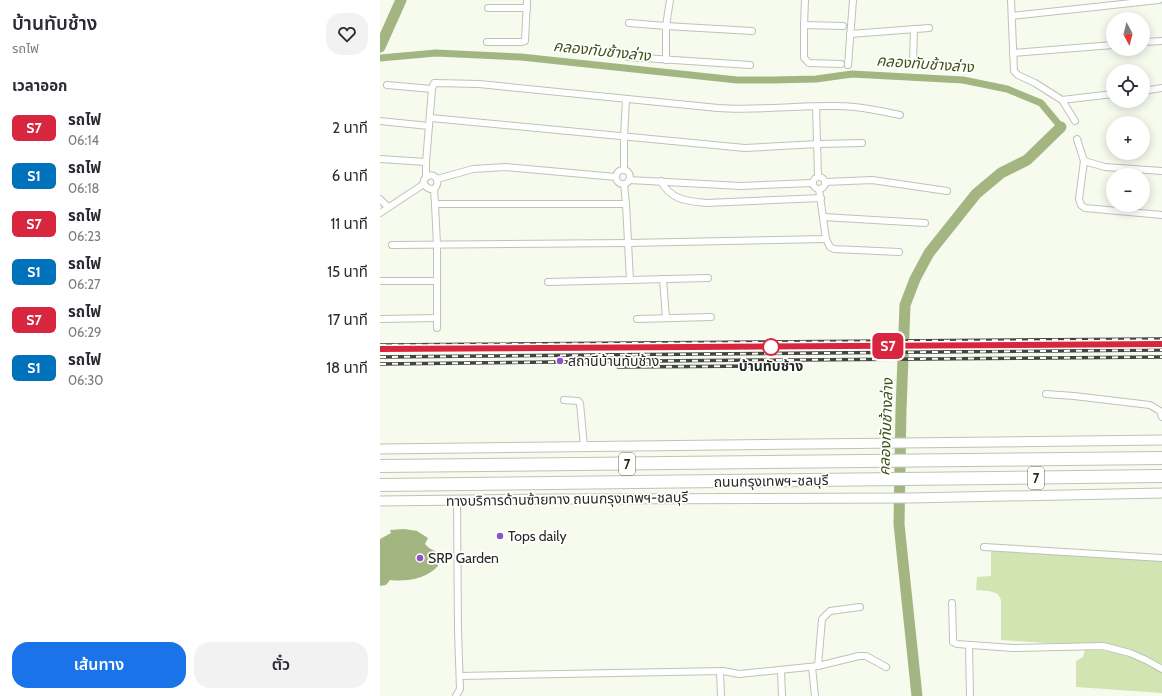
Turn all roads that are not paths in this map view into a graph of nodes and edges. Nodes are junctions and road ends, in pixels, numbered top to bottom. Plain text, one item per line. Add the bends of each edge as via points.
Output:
1 (527, 0) edge
2 (670, 0) edge
3 (805, 0) edge
4 (853, 0) edge
5 (857, 0) edge
6 (1011, 0) edge
7 (1159, 0) edge
8 (488, 8) dead end
9 (527, 8) junction
10 (1012, 16) junction
11 (629, 23) dead end
12 (804, 25) junction
13 (666, 26) junction
14 (843, 26) dead end
15 (930, 28) dead end
16 (914, 29) junction
17 (752, 31) dead end
18 (850, 34) junction
19 (1162, 41) edge
20 (487, 42) dead end
21 (1150, 42) edge
22 (1106, 46) edge
23 (1013, 53) junction
24 (628, 57) dead end
25 (666, 60) junction
26 (913, 63) dead end
27 (841, 64) dead end
28 (750, 65) dead end
29 (848, 65) dead end
30 (387, 85) dead end
31 (1162, 88) edge
32 (432, 89) junction
33 (1150, 90) edge
34 (1106, 95) edge
35 (626, 99) junction
36 (1062, 100) junction
37 (816, 107) junction
38 (900, 115) dead end
39 (431, 118) junction
40 (380, 121) edge
41 (1075, 121) dead end
42 (429, 126) junction
43 (624, 136) junction
44 (1077, 139) dead end
45 (818, 144) junction
46 (862, 144) dead end
47 (380, 159) edge
48 (426, 162) junction
49 (1084, 162) junction
50 (624, 170) junction
51 (1162, 171) edge
52 (818, 176) junction
53 (426, 177) junction
54 (616, 177) junction
55 (437, 179) junction
56 (629, 180) junction
57 (661, 181) junction
58 (825, 182) junction
59 (812, 183) junction
60 (424, 184) junction
61 (624, 184) junction
62 (434, 189) junction
63 (819, 189) junction
64 (947, 191) dead end
65 (821, 198) junction
66 (380, 199) edge
67 (436, 204) junction
68 (626, 204) junction
69 (388, 207) junction
70 (380, 213) edge
71 (1162, 214) edge
72 (823, 217) junction
73 (925, 223) dead end
74 (826, 239) junction
75 (628, 243) junction
76 (392, 245) dead end
77 (437, 245) junction
78 (899, 252) dead end
79 (708, 278) dead end
80 (663, 279) junction
81 (630, 280) junction
82 (380, 281) edge
83 (436, 281) junction
84 (548, 282) dead end
85 (711, 317) dead end
86 (437, 318) junction
87 (666, 318) junction
88 (380, 319) edge
89 (637, 319) dead end
90 (437, 328) dead end
91 (1046, 394) dead end
92 (564, 400) dead end
93 (1162, 417) edge
94 (1162, 440) edge
95 (584, 447) junction
96 (380, 449) edge
97 (1162, 458) edge
98 (380, 466) edge
99 (1162, 476) edge
100 (380, 485) edge
101 (1162, 493) edge
102 (457, 500) junction
103 (380, 501) edge
104 (984, 547) dead end
105 (1162, 558) edge
106 (952, 603) dead end
107 (860, 607) dead end
108 (969, 645) junction
109 (815, 667) junction
110 (886, 667) dead end
111 (1162, 669) edge
112 (781, 670) junction
113 (720, 672) junction
114 (460, 676) junction
115 (456, 696) edge
116 (721, 696) edge
117 (782, 696) edge
118 (815, 696) edge
119 (970, 696) edge

1 - 9 street
2 - 13 street
3 - 12 street
4 - 5 street
4 - 18 street
6 - 10 street
7 - 10 street
8 - 9 street
9 - 20 street via 524,42
10 - 23 street
11 - 13 street
12 - 14 street
12 - 27 street via 806,60
13 - 17 street
13 - 25 street
15 - 16 street
16 - 18 street
16 - 26 street
18 - 29 street
19 - 21 street
22 - 23 street
23 - 36 street via 1013,67 1018,75
24 - 25 street
25 - 28 street
30 - 32 street
31 - 33 street
32 - 35 street via 434,84 479,84
32 - 39 street
34 - 36 street
35 - 37 street via 747,110
35 - 43 street
36 - 41 street
37 - 38 street via 853,106
37 - 45 street
39 - 42 street
39 - 43 street
40 - 42 street
42 - 48 street
43 - 45 street via 745,148
43 - 50 street
44 - 49 street
45 - 46 street
45 - 52 street
47 - 48 street
48 - 53 street
49 - 51 street via 1105,167
49 - 71 street via 1079,199 1085,208
50 - 54 street via 619,171
50 - 56 street via 628,173
52 - 58 street
52 - 59 street
53 - 55 street via 430,175
53 - 60 street
54 - 55 street via 506,167 473,169
54 - 61 street via 619,183
55 - 62 street via 437,186
56 - 57 street
56 - 61 street
57 - 59 street via 741,186
57 - 65 street via 672,194 696,202
58 - 63 street
58 - 64 street via 872,180
59 - 63 street
60 - 62 street via 426,188
60 - 69 street
61 - 68 street
62 - 67 street
63 - 65 street
65 - 72 street
66 - 69 street
67 - 68 street
67 - 77 street
68 - 75 street
69 - 70 street
72 - 73 street
72 - 74 street
74 - 75 street
74 - 78 street via 834,249
75 - 77 street
75 - 81 street
76 - 77 street
77 - 83 street
79 - 80 street
80 - 81 street
80 - 87 street
81 - 84 street
82 - 83 street
83 - 86 street
85 - 87 street
86 - 88 street
86 - 90 street
87 - 89 street
91 - 93 street via 1150,405 1160,411
92 - 95 street via 578,401 581,405
94 - 95 main road
95 - 96 main road
97 - 98 highway, ถนนกรุงเทพฯ-ชลบุรี / 7
99 - 100 highway, ถนนกรุงเทพฯ-ชลบุรี / 7
101 - 102 main road, ทางบริการด้านซ้ายทาง ถนนกรุงเทพฯ-ชลบุรี via 910,498
102 - 103 main road, ทางบริการด้านซ้ายทาง ถนนกรุงเทพฯ-ชลบุรี
102 - 114 street
104 - 105 street
106 - 108 street via 953,642
107 - 109 street via 830,610 822,619
108 - 111 street via 1013,648 1104,646 1130,653
108 - 119 street
109 - 110 street via 859,656 866,656
109 - 112 street
109 - 118 street
112 - 113 street via 739,674
112 - 117 street
113 - 114 street
113 - 116 street
114 - 115 street via 460,689

